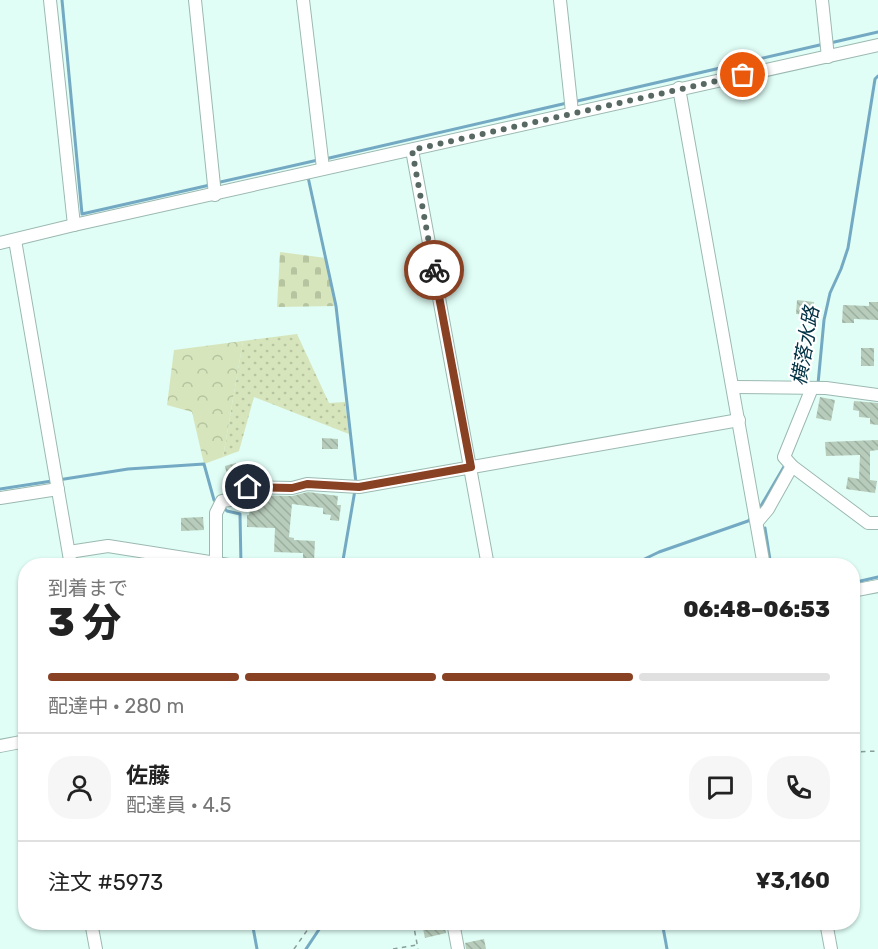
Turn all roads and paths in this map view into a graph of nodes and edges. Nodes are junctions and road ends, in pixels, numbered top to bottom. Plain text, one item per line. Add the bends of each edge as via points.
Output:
1 (50, 0) edge
2 (195, 0) edge
3 (303, 0) edge
4 (560, 0) edge
5 (822, 0) edge
6 (878, 45) edge
7 (828, 57) junction
8 (679, 88) junction
9 (572, 112) junction
10 (412, 150) junction
11 (323, 168) junction
12 (215, 195) junction
13 (74, 225) junction
14 (15, 240) junction
15 (0, 243) edge
16 (734, 387) junction
17 (812, 388) junction
18 (878, 395) edge
19 (739, 420) junction
20 (788, 462) junction
21 (471, 467) junction
22 (58, 489) junction
23 (0, 498) edge
24 (757, 522) junction
25 (878, 523) edge
26 (69, 552) junction
27 (70, 558) edge
28 (189, 558) edge
29 (216, 558) edge
30 (487, 558) edge
31 (763, 558) edge
32 (878, 586) edge
33 (860, 589) edge
34 (18, 743) edge
35 (0, 746) edge
36 (878, 751) edge
37 (860, 752) edge
38 (92, 930) edge
39 (307, 930) edge
40 (414, 930) edge
41 (454, 930) edge
42 (827, 930) edge
43 (417, 944) junction
44 (96, 949) edge
45 (294, 949) edge
46 (393, 949) edge
47 (418, 949) edge
48 (458, 949) edge
49 (831, 949) edge

1 - 13 street
2 - 12 street
3 - 11 street
4 - 9 street
5 - 7 street
6 - 7 street
7 - 8 street
8 - 9 street
8 - 16 street
9 - 10 street
10 - 11 street
10 - 21 street
11 - 12 street
12 - 13 street
13 - 14 street
14 - 15 street
14 - 22 street
16 - 17 street
16 - 19 street
17 - 18 street
17 - 20 street
19 - 21 street
19 - 24 street
20 - 24 street via 768,509
20 - 25 street via 868,523
21 - 29 street via 355,487 248,487 238,499 222,501 216,513
21 - 30 street
22 - 23 street
22 - 26 street
24 - 31 street
26 - 27 street
26 - 28 street via 108,546
32 - 33 street
34 - 35 street
36 - 37 path
38 - 44 street
39 - 45 path
40 - 43 path
41 - 48 street
42 - 49 street
43 - 46 path
43 - 47 path

